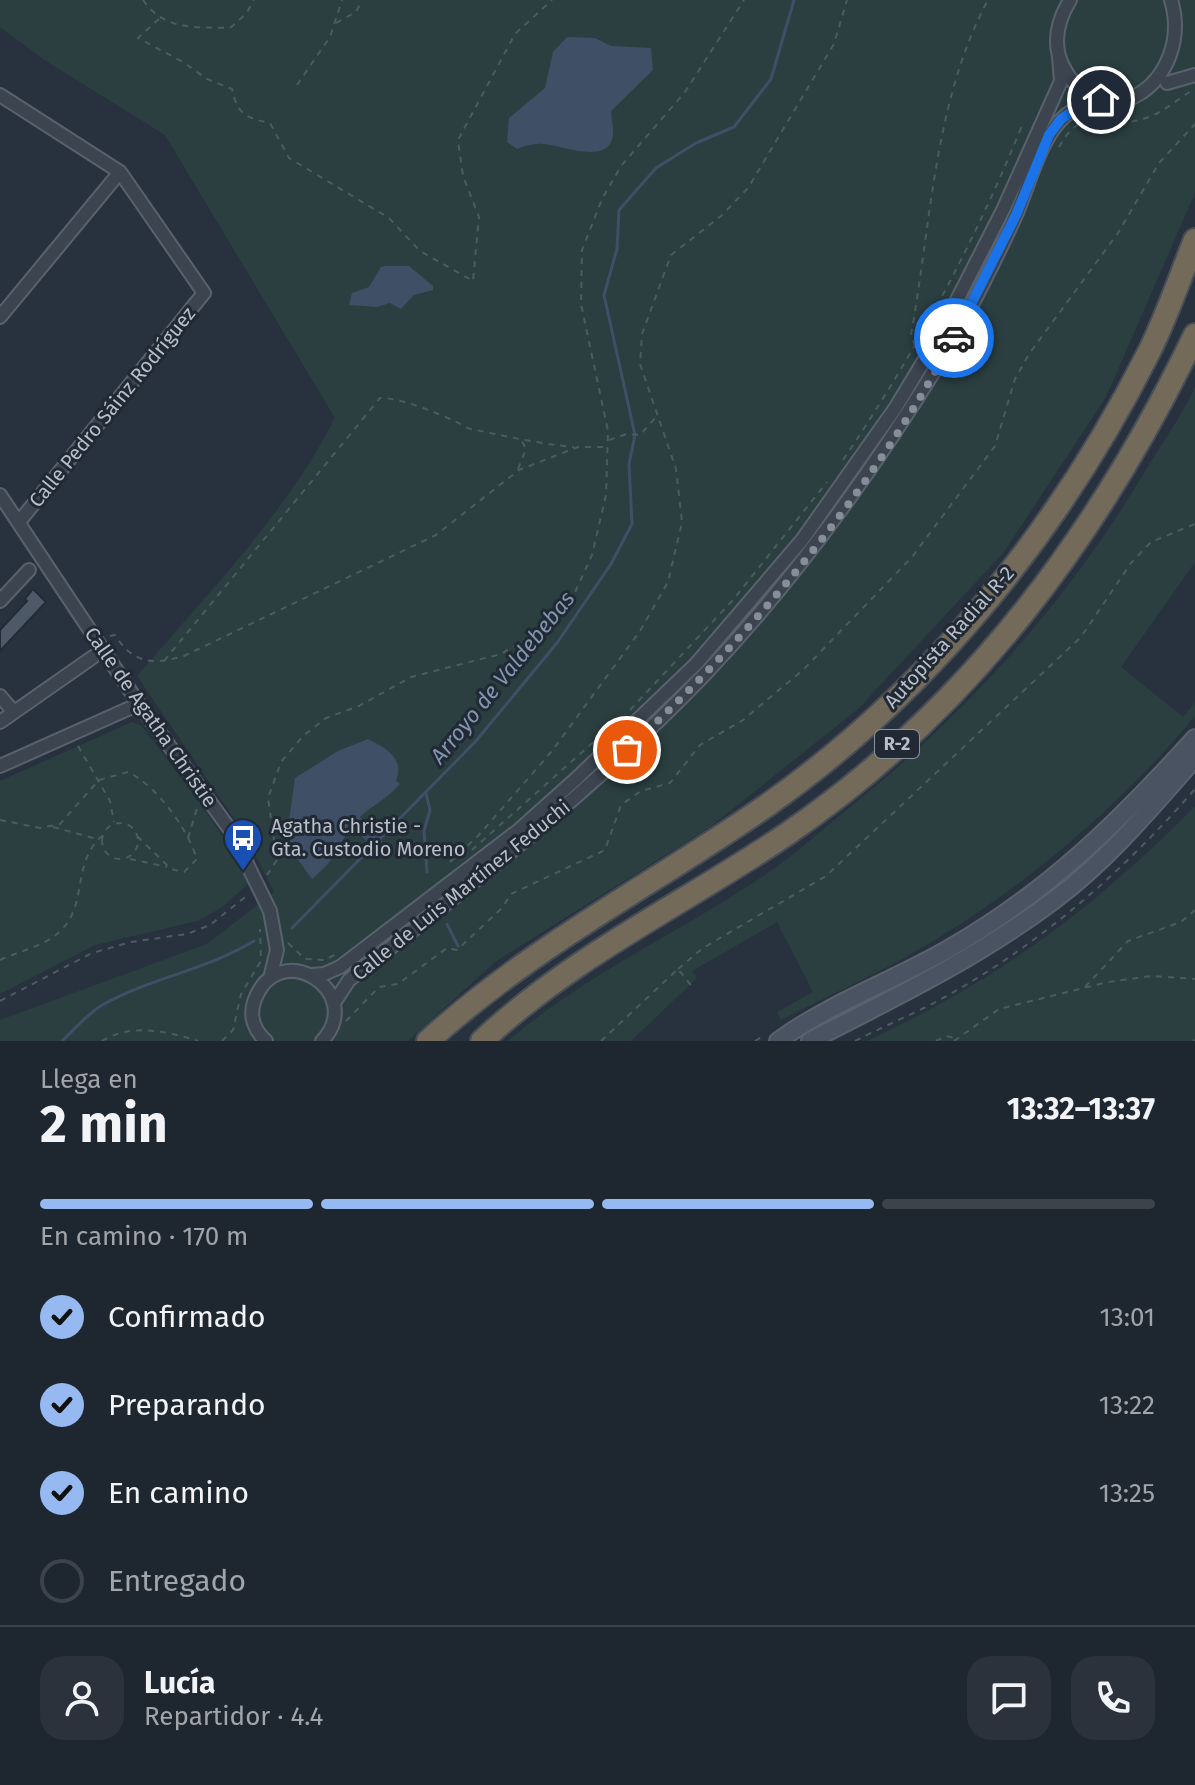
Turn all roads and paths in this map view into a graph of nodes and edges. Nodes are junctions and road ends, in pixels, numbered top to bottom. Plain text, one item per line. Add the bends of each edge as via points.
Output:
1 (143, 0) edge
2 (254, 0) edge
3 (342, 0) edge
4 (362, 0) edge
5 (552, 0) edge
6 (744, 0) edge
7 (847, 0) edge
8 (988, 0) edge
9 (1070, 0) edge
10 (1171, 0) edge
11 (159, 19) junction
12 (335, 24) junction
13 (1059, 57) junction
14 (1195, 75) edge
15 (1167, 83) junction
16 (297, 85) dead end
17 (1195, 89) edge
18 (0, 95) edge
19 (1101, 100) junction
20 (1195, 124) edge
21 (1029, 126) dead end
22 (1059, 147) dead end
23 (120, 172) junction
24 (1195, 240) edge
25 (0, 317) edge
26 (1195, 335) edge
27 (915, 347) junction
28 (658, 415) junction
29 (873, 426) dead end
30 (521, 439) junction
31 (608, 441) junction
32 (578, 447) junction
33 (608, 447) junction
34 (850, 461) dead end
35 (837, 469) dead end
36 (514, 473) junction
37 (828, 482) dead end
38 (0, 495) edge
39 (19, 522) junction
40 (1195, 524) edge
41 (29, 570) dead end
42 (0, 601) edge
43 (99, 643) junction
44 (93, 657) dead end
45 (163, 662) junction
46 (0, 696) edge
47 (652, 696) dead end
48 (139, 704) junction
49 (12, 710) junction
50 (0, 722) edge
51 (622, 725) dead end
52 (71, 736) junction
53 (1195, 738) edge
54 (1195, 758) edge
55 (0, 766) edge
56 (99, 780) junction
57 (202, 792) junction
58 (0, 820) edge
59 (114, 823) junction
60 (53, 826) junction
61 (502, 833) dead end
62 (138, 837) junction
63 (100, 838) junction
64 (188, 839) junction
65 (126, 858) junction
66 (467, 860) dead end
67 (450, 862) dead end
68 (453, 865) dead end
69 (168, 867) junction
70 (257, 887) junction
71 (1195, 910) edge
72 (268, 927) dead end
73 (281, 945) junction
74 (337, 954) dead end
75 (0, 960) edge
76 (678, 969) junction
77 (306, 973) junction
78 (270, 978) junction
79 (1195, 979) edge
80 (693, 988) dead end
81 (1084, 988) junction
82 (0, 1001) edge
83 (334, 1003) junction
84 (342, 1027) dead end
85 (262, 1037) edge
86 (772, 1037) edge
87 (955, 1040) edge
88 (102, 1041) edge
89 (198, 1041) edge
90 (222, 1041) edge
91 (245, 1041) edge
92 (322, 1041) edge
93 (428, 1041) edge
94 (482, 1041) edge
95 (601, 1041) edge
96 (755, 1041) edge
97 (810, 1041) edge
98 (936, 1041) edge

1 - 11 path
2 - 11 path via 230,28 178,26
3 - 12 path
4 - 12 path via 356,12
5 - 11 path via 515,34 458,140 463,176 479,217 473,281 420,251 389,218 289,158 270,123 245,118 235,107 232,89 138,38
6 - 31 path via 685,92 621,166 582,250 581,304
7 - 28 path via 834,44 748,188 671,255 642,334 640,364
8 - 27 path via 970,33 948,111 911,335
9 - 13 street, Calle de Luis Martínez Feduchi via 1056,35
10 - 15 street via 1184,33 1183,51
12 - 16 path
13 - 19 street via 1082,90
13 - 77 street, Calle de Luis Martínez Feduchi via 1061,81 944,327 896,407 802,540 696,664 542,809 340,967 324,974
14 - 15 street
15 - 19 street via 1136,101
17 - 22 path via 1144,119 1088,119 1072,126
18 - 23 street
19 - 83 street, Calle de Luis Martínez Feduchi via 1061,119 1049,135 1016,215 942,358 850,498 754,619 706,673 586,788 527,841 349,980
20 - 84 path via 1159,163 1118,233 1029,354 1015,379 995,446 980,469 912,557 852,622 743,720 700,745 670,783 641,791 621,805 605,850 511,894 471,941 457,950 447,948 398,984 379,987
21 - 27 path via 1027,131 1021,128 990,204
23 - 25 street
23 - 39 street, Calle Pedro Sáinz Rodríguez via 204,293
24 - 93 highway, Autopista Radial R-2 / R-2 via 1151,348 1097,447 1033,542 946,647 841,747 767,805 528,959
26 - 94 highway, Autopista Radial R-2 / R-2 via 1152,423 1090,525 1034,603 945,700 861,777 789,832 573,971
27 - 35 path
28 - 31 path via 640,435
28 - 67 path via 676,469 682,522 668,582 640,631 552,751
29 - 34 path
30 - 32 path
30 - 36 path via 526,449
30 - 45 path via 468,429 427,408 380,398
31 - 33 path
32 - 33 path
32 - 36 path
33 - 70 path via 606,495 592,555 571,601 501,654 411,677 326,718 303,736 281,762 268,798 277,860
36 - 45 path via 436,535
37 - 68 path via 685,654 567,768
38 - 39 street, Calle de Agatha Christie
39 - 43 street, Calle de Agatha Christie
40 - 76 path via 1151,542 1081,637 826,876 703,948
41 - 42 street
43 - 45 path via 115,635 143,662
43 - 48 street, Calle de Agatha Christie
44 - 49 street
46 - 49 street
47 - 51 path
48 - 52 street
48 - 57 street, Calle de Agatha Christie
49 - 50 street
52 - 55 street
52 - 56 path
53 - 86 street via 1125,816 1030,898 945,951
54 - 97 street via 1136,826 1055,900 934,980
56 - 59 path
56 - 60 path
56 - 64 path via 128,772 146,781
57 - 64 path
57 - 70 street, Calle de Agatha Christie via 231,831
58 - 60 path
59 - 62 path via 132,826
59 - 63 path
60 - 63 path
61 - 66 path
62 - 65 path via 137,849
62 - 69 path
63 - 65 path via 106,853
63 - 75 path via 83,861 79,902 70,921 55,937
64 - 69 path via 197,859 184,872
65 - 69 path
70 - 73 street, Calle de Agatha Christie
70 - 82 path via 210,925 92,953
71 - 81 path via 1181,922 1134,936
72 - 90 path via 260,928 261,961 241,994 233,1030
73 - 74 path via 305,959 325,960
73 - 77 street
73 - 78 street, Calle de Agatha Christie
76 - 80 path
76 - 95 path
77 - 78 street, Calle de Luis Martínez Feduchi via 282,972
77 - 83 street via 328,990
78 - 85 street, Calle de Agatha Christie via 252,1007
79 - 81 path via 1152,976
81 - 87 path via 999,1009
83 - 92 street via 335,1015
85 - 91 street
86 - 96 path
87 - 98 path via 946,1036
88 - 89 path via 133,1030

